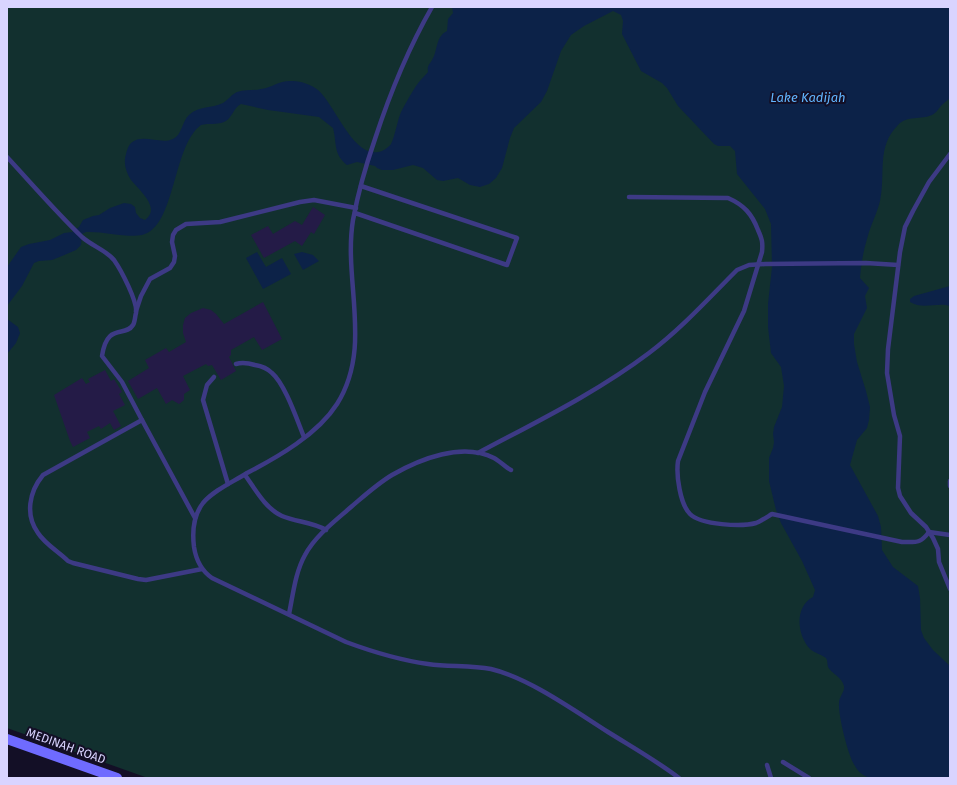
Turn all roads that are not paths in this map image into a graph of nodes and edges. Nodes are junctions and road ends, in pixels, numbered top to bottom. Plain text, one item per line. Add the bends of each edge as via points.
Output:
1 (432, 7) edge
2 (949, 156) edge
3 (7, 157) edge
4 (361, 186) junction
5 (629, 197) dead end
6 (355, 210) junction
7 (758, 265) junction
8 (898, 265) junction
9 (136, 311) junction
10 (236, 364) dead end
11 (214, 377) dead end
12 (142, 420) junction
13 (304, 437) junction
14 (478, 453) junction
15 (511, 470) dead end
16 (245, 475) junction
17 (950, 481) edge
18 (228, 484) junction
19 (950, 486) edge
20 (195, 518) junction
21 (326, 530) junction
22 (929, 532) junction
23 (950, 535) edge
24 (202, 569) junction
25 (950, 589) edge
26 (289, 614) junction
27 (7, 739) edge
28 (783, 762) dead end
29 (767, 765) dead end
30 (117, 778) edge
31 (680, 778) edge
32 (771, 778) edge
33 (809, 778) edge

1 - 4 lane via 420,27 390,95
2 - 8 lane via 929,182 905,227
3 - 9 lane via 84,239 113,259 128,286
4 - 6 lane
4 - 6 lane via 516,238 507,265
5 - 7 lane via 728,198 738,203 754,219 763,242
6 - 9 lane via 314,200 220,222 186,224 173,235 174,262 170,268 150,279
6 - 13 lane via 351,244 356,330 352,366 343,394 336,405 320,424
7 - 8 lane
7 - 14 lane via 737,270 680,327 648,354 588,394
7 - 22 lane via 744,311 705,392 678,461 677,470 684,504 691,515 702,520 732,525 756,523 772,514 902,542 919,542
8 - 22 lane via 887,373 900,436 898,488 911,513
9 - 12 lane via 133,325 127,330 110,335 103,345 102,356 122,382
10 - 13 lane via 257,365 272,373 281,384
11 - 18 lane via 207,385 203,400
12 - 20 lane
12 - 24 lane via 43,475 29,503 34,526 41,537 68,561 78,565 146,580
13 - 16 lane
14 - 15 lane via 494,458
14 - 21 lane via 460,452 422,461 391,476 371,490
16 - 18 lane
16 - 21 lane via 272,511
17 - 19 lane
18 - 20 lane via 204,502
20 - 24 lane via 192,530 194,550
21 - 26 lane via 310,546 300,565
22 - 23 lane
22 - 25 lane via 938,549 939,562
24 - 26 lane via 212,578
26 - 31 lane via 346,642 380,655 429,664 476,667 508,675 555,699
27 - 30 main road, MEDINAH ROAD
28 - 33 lane
29 - 32 lane

